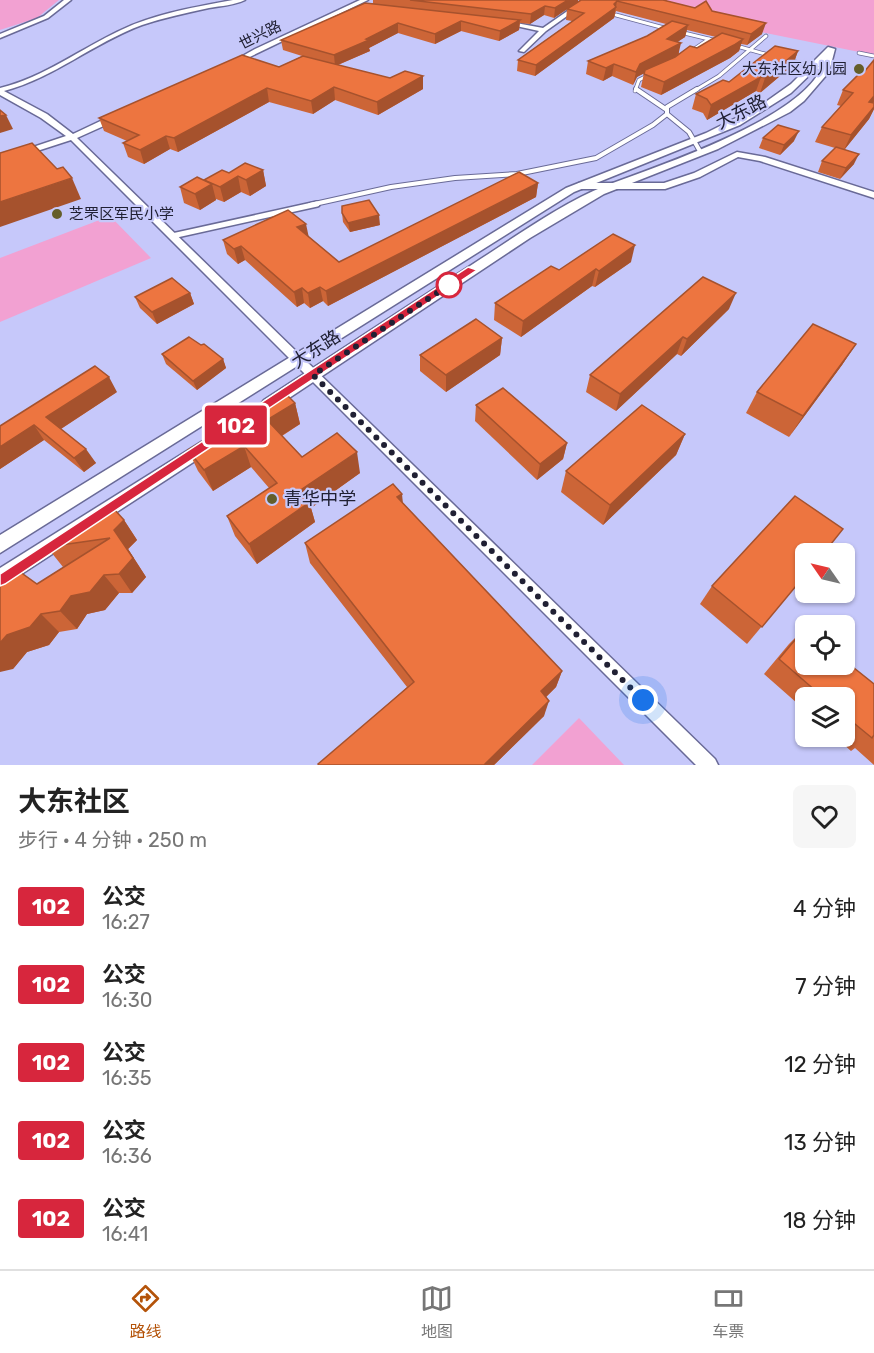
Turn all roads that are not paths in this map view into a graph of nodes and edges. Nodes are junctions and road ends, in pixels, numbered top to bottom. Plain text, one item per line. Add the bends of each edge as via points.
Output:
1 (68, 0) edge
2 (242, 0) edge
3 (366, 0) edge
4 (586, 1) edge
5 (352, 6) junction
6 (361, 9) edge
7 (616, 15) edge
8 (497, 23) edge
9 (544, 30) junction
10 (0, 36) edge
11 (766, 36) edge
12 (709, 39) junction
13 (719, 42) edge
14 (729, 44) edge
15 (750, 50) junction
16 (522, 51) dead end
17 (689, 52) edge
18 (859, 53) dead end
19 (874, 56) edge
20 (812, 66) junction
21 (221, 69) edge
22 (826, 70) junction
23 (652, 73) edge
24 (0, 84) edge
25 (0, 90) edge
26 (667, 112) junction
27 (126, 113) edge
28 (72, 137) junction
29 (693, 143) junction
30 (701, 153) junction
31 (0, 161) edge
32 (579, 186) junction
33 (613, 187) junction
34 (874, 195) edge
35 (172, 236) junction
36 (313, 375) junction
37 (254, 413) edge
38 (215, 439) edge
39 (0, 545) edge
40 (0, 579) edge
41 (709, 765) edge

1 - 10 street via 46,17
2 - 25 street via 127,30 33,82
3 - 5 street, 世兴路
4 - 9 street
5 - 6 street
5 - 21 street, 世兴路
7 - 12 lane
8 - 9 street
9 - 16 street
11 - 15 lane
12 - 13 lane
12 - 17 lane
14 - 15 lane
15 - 20 lane
15 - 26 lane via 668,107
18 - 19 lane
20 - 22 lane
20 - 22 street, 大东路 via 831,49
20 - 29 street, 大东路 via 790,90 771,103
22 - 30 street, 大东路 via 786,110
23 - 26 lane via 639,80 635,91
24 - 25 street
25 - 28 street
26 - 29 lane via 689,132
26 - 35 lane via 653,125 596,158 517,174 391,188
27 - 28 street
28 - 31 street
28 - 35 street
29 - 30 lane
29 - 32 street, 大东路
30 - 33 street, 大东路
32 - 33 street
32 - 39 street, 大东路
33 - 34 street via 665,186 698,176 737,154
33 - 36 street, 大东路 via 526,235
35 - 36 street
36 - 37 street, 大东路
36 - 41 street
38 - 40 street

